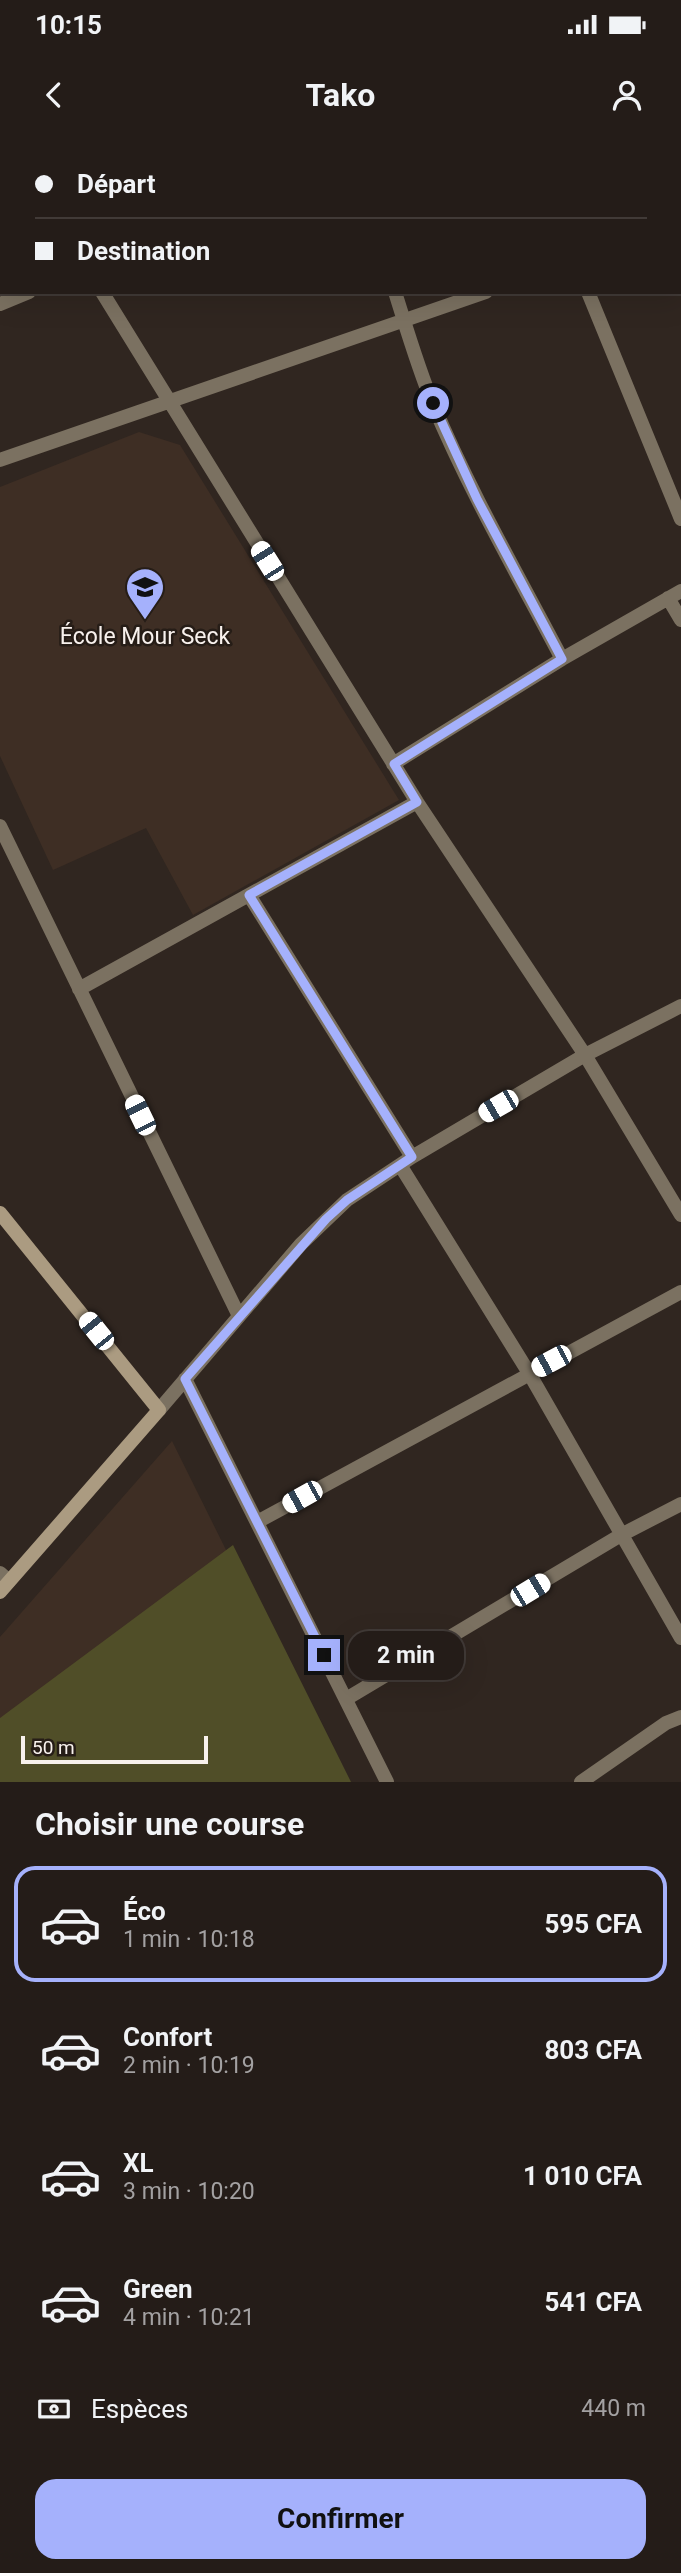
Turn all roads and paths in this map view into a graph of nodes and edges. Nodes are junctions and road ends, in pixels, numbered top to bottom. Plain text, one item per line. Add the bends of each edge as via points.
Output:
1 (24, 294) edge
2 (103, 294) edge
3 (395, 294) edge
4 (480, 294) edge
5 (589, 294) edge
6 (0, 304) edge
7 (404, 319) junction
8 (169, 403) junction
9 (0, 460) edge
10 (681, 519) edge
11 (675, 595) edge
12 (681, 620) edge
13 (562, 659) junction
14 (394, 764) junction
15 (417, 802) junction
16 (0, 826) edge
17 (249, 895) junction
18 (79, 989) junction
19 (681, 1006) edge
20 (585, 1055) junction
21 (406, 1161) junction
22 (0, 1213) edge
23 (681, 1215) edge
24 (681, 1292) edge
25 (239, 1316) junction
26 (529, 1373) junction
27 (185, 1379) junction
28 (159, 1410) junction
29 (681, 1504) edge
30 (257, 1522) junction
31 (621, 1535) junction
32 (3, 1582) edge
33 (681, 1638) edge
34 (346, 1699) junction
35 (681, 1717) edge
36 (387, 1782) edge
37 (581, 1782) edge

1 - 6 street
2 - 8 street
3 - 7 street
4 - 7 street
5 - 10 street
7 - 8 street
7 - 13 street via 443,428
8 - 9 street
8 - 14 street
11 - 12 street
11 - 13 street
13 - 14 street
14 - 15 street
15 - 17 street
15 - 20 street
16 - 18 street
17 - 18 street
17 - 21 street
18 - 25 street
19 - 20 street
20 - 21 street
20 - 23 street
21 - 25 street via 326,1219
21 - 26 street
22 - 28 street
24 - 26 street
25 - 27 street
26 - 30 street
26 - 31 street
27 - 28 street
27 - 30 street
28 - 32 street
29 - 31 street
30 - 34 street
31 - 33 street
31 - 34 street
34 - 36 street
35 - 37 street

